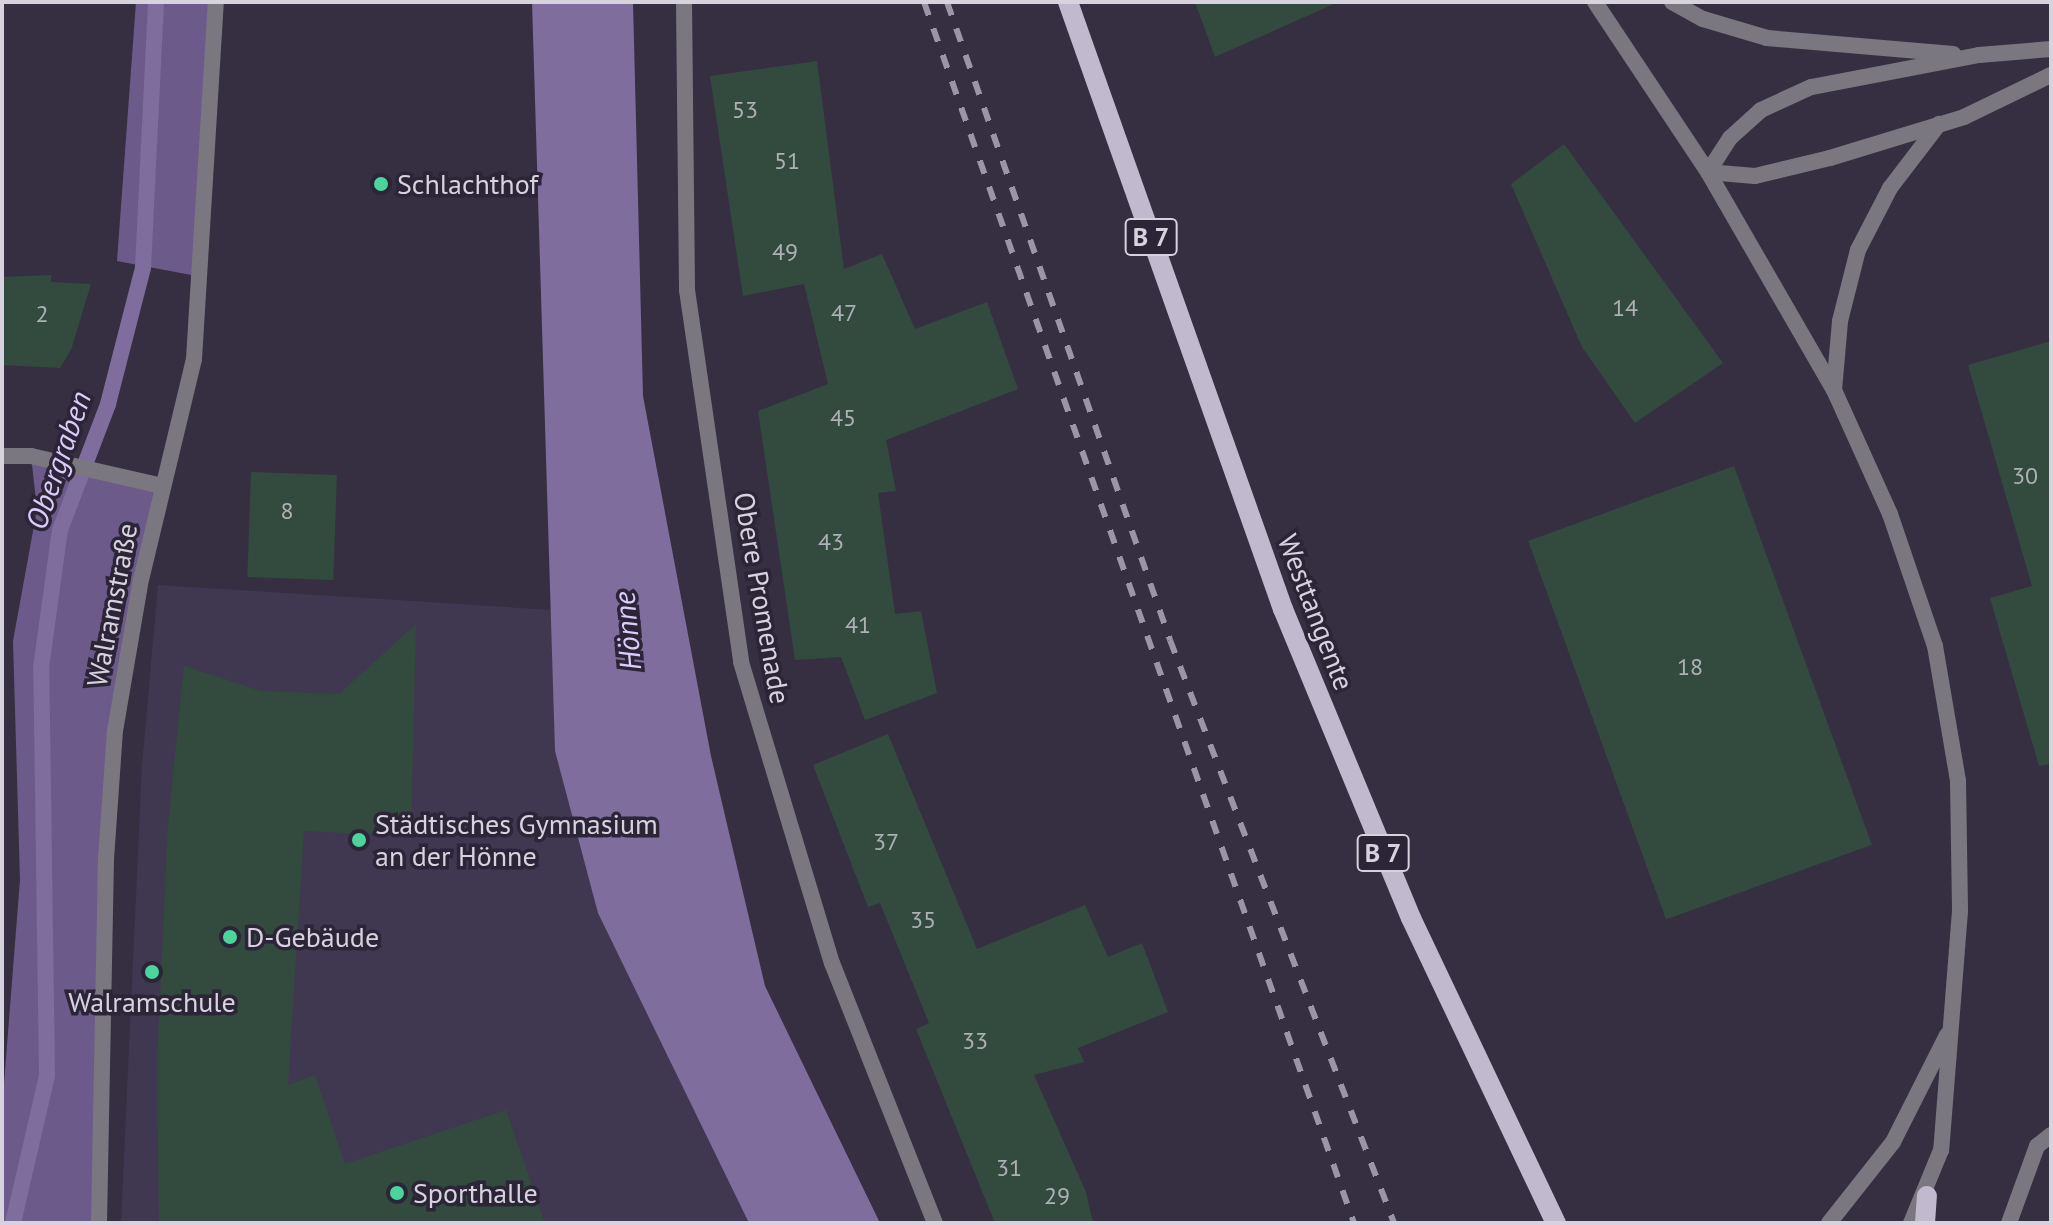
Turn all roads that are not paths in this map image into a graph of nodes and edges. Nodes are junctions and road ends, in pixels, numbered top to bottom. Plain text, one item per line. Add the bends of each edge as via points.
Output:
1 (216, 2) edge
2 (684, 2) edge
3 (1068, 2) edge
4 (1595, 2) edge
5 (1672, 2) edge
6 (2051, 49) edge
7 (1979, 55) junction
8 (2051, 75) edge
9 (1939, 124) junction
10 (1708, 172) junction
11 (1834, 390) junction
12 (2, 456) edge
13 (162, 486) junction
14 (1949, 1030) junction
15 (2051, 1135) edge
16 (1927, 1196) junction
17 (99, 1223) edge
18 (935, 1223) edge
19 (1556, 1223) edge
20 (1829, 1223) edge
21 (1911, 1223) edge
22 (1925, 1223) edge
23 (2009, 1223) edge

1 - 13 street, Walramstraße via 194,359
2 - 18 street, Obere Promenade via 687,290 741,662 832,963
3 - 19 main road, Westtangente / B 7 via 1294,638 1411,918
4 - 10 street
5 - 7 street via 1703,19 1767,38
6 - 7 street
7 - 10 street via 1811,87 1780,98 1730,138
8 - 9 street
9 - 10 street via 1755,176
9 - 11 street via 1890,188 1858,250 1840,321
10 - 11 street
11 - 14 street via 1890,514 1935,646 1958,781 1960,911
12 - 13 street via 31,456
13 - 17 street, Walramstraße via 115,731 106,859
14 - 16 street via 1941,1150
14 - 20 street via 1893,1142
15 - 23 street via 2037,1146
16 - 21 street
16 - 22 main road

